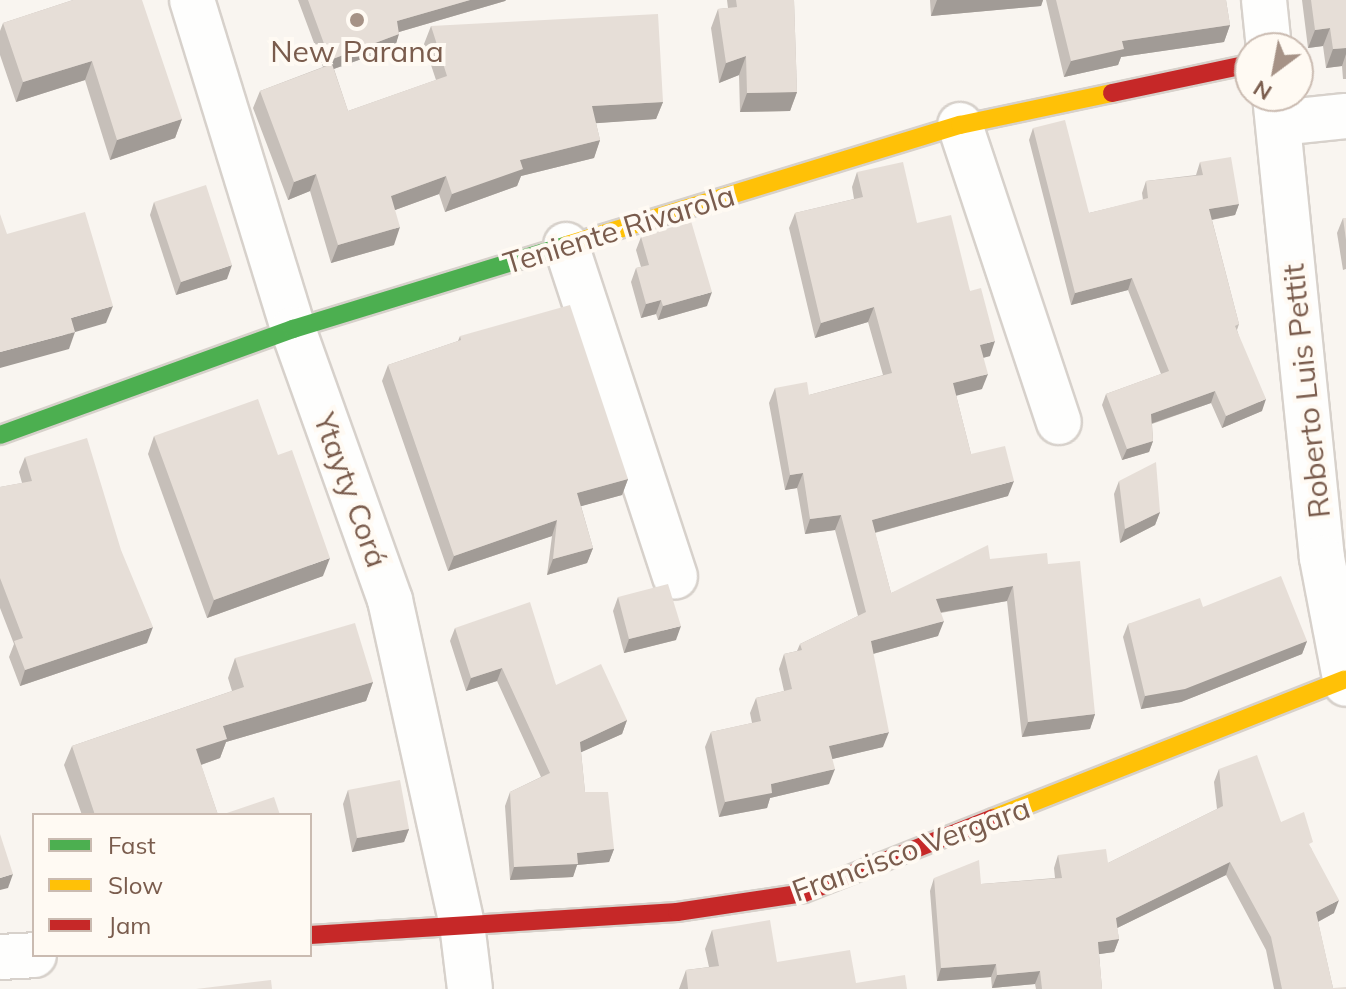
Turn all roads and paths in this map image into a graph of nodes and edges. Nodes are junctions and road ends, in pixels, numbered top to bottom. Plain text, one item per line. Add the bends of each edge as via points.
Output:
1 (192, 0) edge
2 (1264, 0) edge
3 (1267, 32) edge
4 (1234, 67) edge
5 (1277, 112) edge
6 (1300, 112) edge
7 (1346, 116) edge
8 (960, 125) junction
9 (566, 245) junction
10 (293, 329) junction
11 (1059, 422) dead end
12 (0, 435) edge
13 (1334, 556) edge
14 (675, 577) dead end
15 (1346, 682) edge
16 (462, 924) junction
17 (312, 935) edge
18 (32, 955) edge
19 (0, 957) edge
20 (470, 989) edge

1 - 10 street, Ytayty Corá
2 - 3 street
4 - 8 street, Teniente Rivarola
5 - 13 street, Roberto Luis Pettit
6 - 7 street
8 - 9 street, Teniente Rivarola
8 - 11 street
9 - 10 street, Teniente Rivarola
9 - 14 street
10 - 12 street, Teniente Rivarola
10 - 16 street, Ytayty Corá via 390,600
13 - 15 street, Roberto Luis Pettit
15 - 16 street, Francisco Vergara via 804,893 677,912
16 - 17 street, Francisco Vergara
16 - 20 street, Ytayty Corá
18 - 19 street

